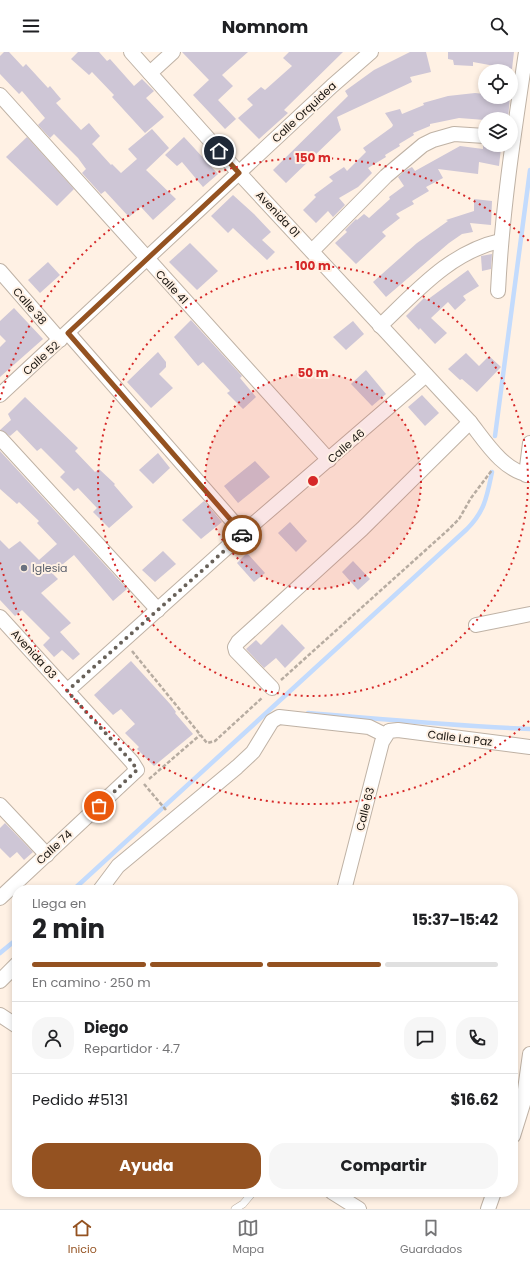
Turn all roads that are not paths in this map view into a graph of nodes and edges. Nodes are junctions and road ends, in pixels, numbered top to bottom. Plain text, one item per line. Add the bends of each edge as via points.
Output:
1 (131, 52) edge
2 (173, 52) edge
3 (371, 52) edge
4 (526, 52) edge
5 (150, 73) junction
6 (0, 95) edge
7 (516, 112) edge
8 (478, 136) edge
9 (510, 152) edge
10 (239, 173) junction
11 (500, 241) junction
12 (312, 251) junction
13 (147, 260) junction
14 (0, 271) edge
15 (498, 291) dead end
16 (380, 326) junction
17 (64, 337) junction
18 (426, 375) junction
19 (0, 395) edge
20 (470, 422) junction
21 (0, 438) edge
22 (530, 443) edge
23 (329, 460) junction
24 (528, 475) edge
25 (243, 534) junction
26 (158, 610) junction
27 (530, 614) edge
28 (0, 617) edge
29 (476, 624) dead end
30 (272, 688) road end
31 (67, 691) junction
32 (387, 733) junction
33 (530, 747) edge
34 (135, 766) joint
35 (0, 805) edge
36 (46, 855) junction
37 (14, 885) edge
38 (104, 885) edge
39 (345, 885) edge
40 (12, 887) edge
41 (0, 898) edge
42 (12, 969) edge
43 (0, 981) edge
44 (0, 1015) edge
45 (12, 1023) edge
46 (530, 1054) edge
47 (522, 1103) edge
48 (518, 1118) edge
49 (249, 1197) edge
50 (340, 1197) edge
51 (492, 1197) edge
52 (235, 1209) edge
53 (359, 1209) edge
54 (488, 1209) edge

1 - 5 street, Avenida 01
2 - 5 street
3 - 10 street, Calle Orquidea
4 - 7 street
5 - 10 street, Avenida 01
6 - 13 street, Calle 41
8 - 12 street via 454,134 423,145 386,176
9 - 11 street
10 - 12 street, Avenida 01
10 - 13 street, Calle 52
11 - 15 street
11 - 16 street via 462,255 440,270
12 - 16 street, Avenida 01
13 - 17 street, Calle 52
13 - 23 street, Calle 41
14 - 17 street, Calle 38
16 - 18 street, Avenida 01
17 - 19 street, Calle 52
17 - 25 street, Calle 38
18 - 20 street, Avenida 01
18 - 23 street, Calle 46
20 - 24 street, Avenida 01 via 501,460
20 - 30 street via 362,529 238,642 236,651
21 - 26 street
22 - 24 street
23 - 25 street, Calle 46
25 - 26 street, Calle 46
26 - 31 street, Calle 46
27 - 29 street
28 - 31 street, Avenida 03
31 - 34 street, Avenida 03
32 - 33 street, Calle La Paz via 398,730
32 - 38 street, Calle La Paz via 369,727 279,717 272,721 252,752 237,767 118,866
32 - 39 street, Calle 63 via 382,742
34 - 36 street, Calle 74
35 - 36 street
36 - 37 street, Calle 74
40 - 41 street, Calle 74
42 - 43 street
44 - 45 street
46 - 47 street
47 - 48 street
49 - 52 lane
50 - 53 street
51 - 54 street

